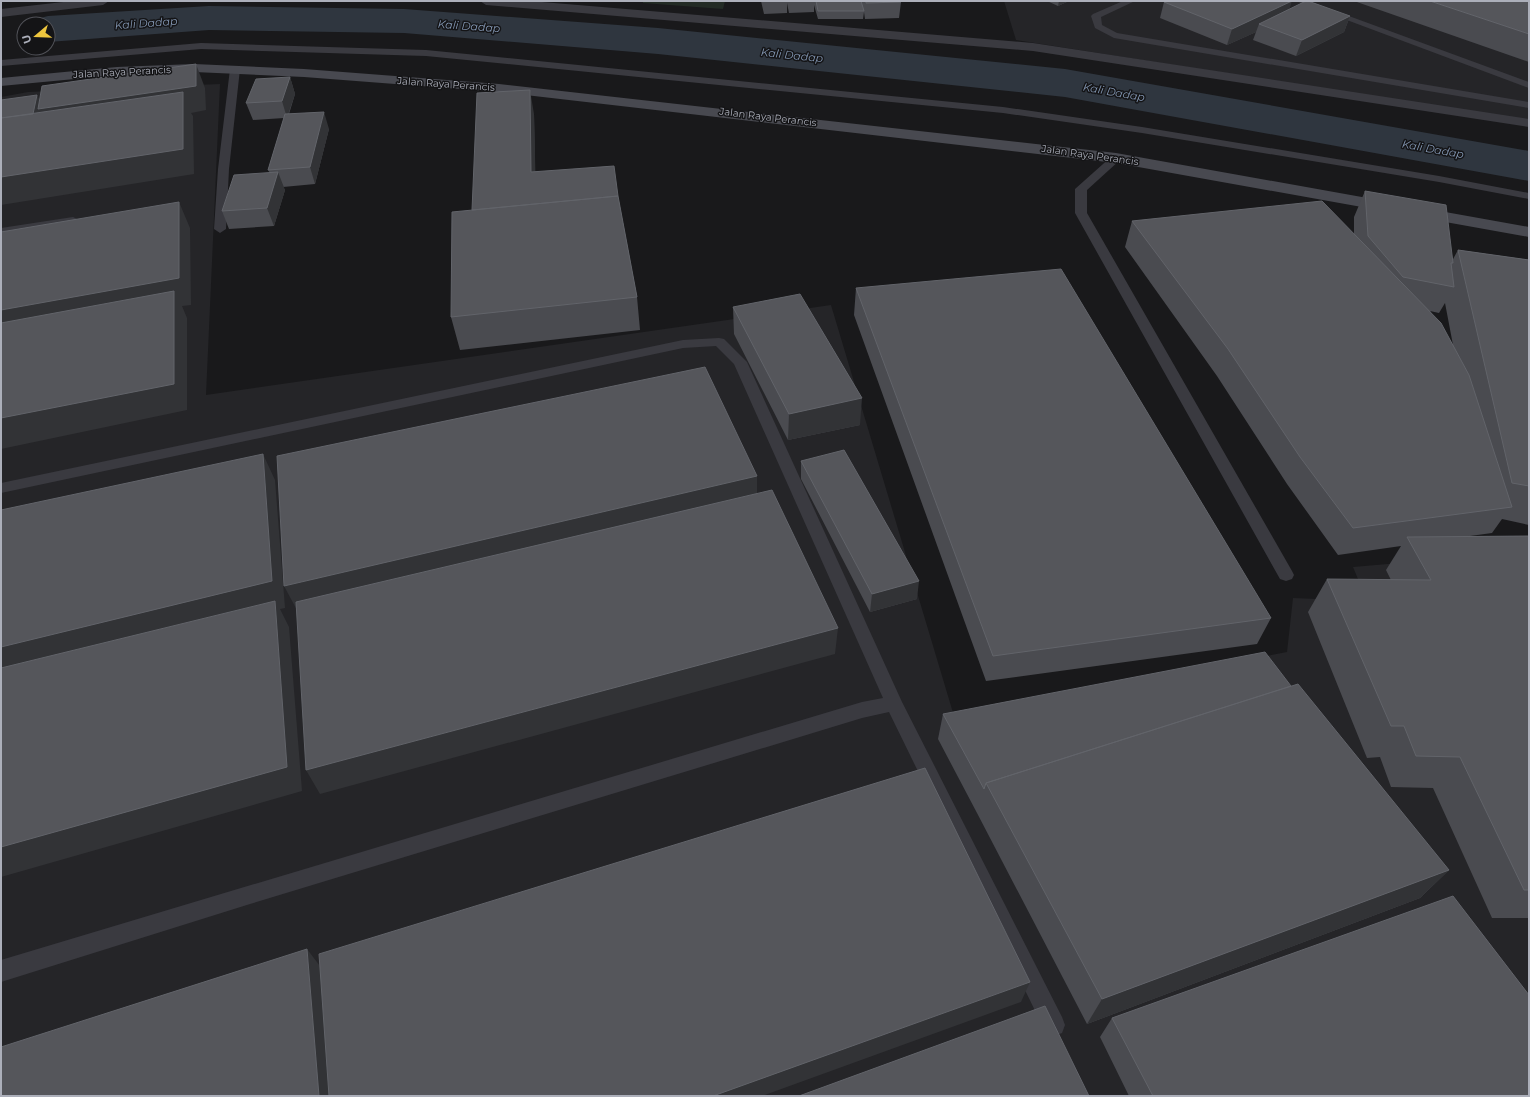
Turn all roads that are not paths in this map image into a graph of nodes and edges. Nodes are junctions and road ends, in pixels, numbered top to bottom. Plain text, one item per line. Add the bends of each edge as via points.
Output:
1 (103, 1) edge
2 (486, 1) edge
3 (1131, 1) edge
4 (1300, 1) edge
5 (1, 13) edge
6 (1, 63) edge
7 (236, 69) junction
8 (1, 82) edge
9 (1529, 85) edge
10 (1529, 106) edge
11 (1529, 123) edge
12 (1116, 158) junction
13 (1529, 196) edge
14 (87, 218) edge
15 (220, 229) dead end
16 (1, 232) edge
17 (1529, 232) edge
18 (1, 488) edge
19 (1286, 575) dead end
20 (894, 703) junction
21 (1, 971) edge
22 (1061, 1039) edge

1 - 5 street
2 - 11 street via 1033,47
3 - 10 lane via 1096,16 1098,26 1114,35
4 - 9 lane
6 - 13 lane via 201,46 426,53 1003,110 1158,133
7 - 8 street, Jalan Raya Perancis via 117,71
7 - 12 street, Jalan Raya Perancis via 499,88
7 - 15 lane via 226,145
12 - 17 street, Jalan Raya Perancis
12 - 19 lane via 1082,189 1081,213
14 - 16 lane
18 - 20 lane via 683,344 719,342 740,362
20 - 21 lane via 862,710
20 - 22 lane

